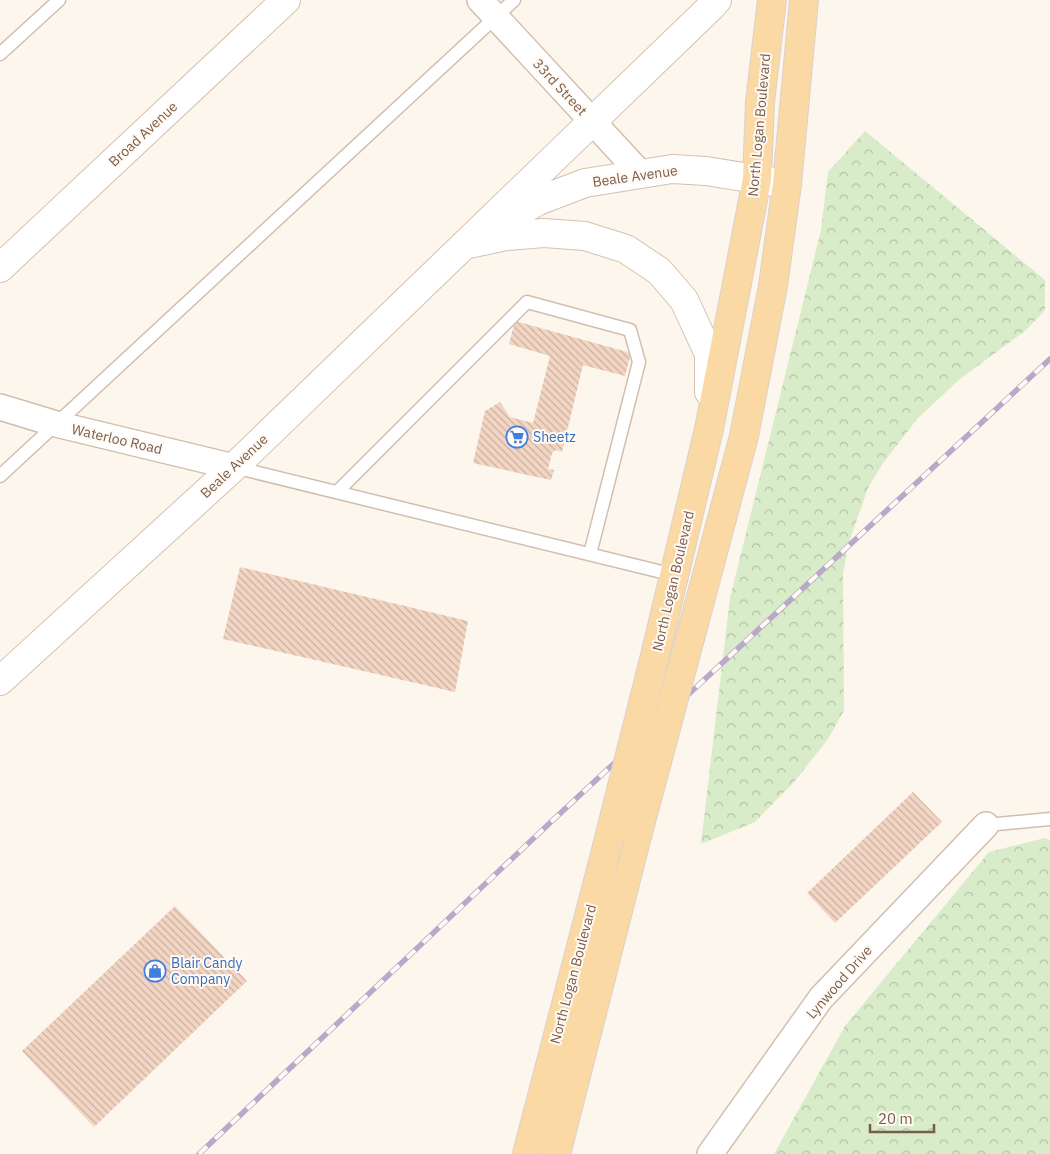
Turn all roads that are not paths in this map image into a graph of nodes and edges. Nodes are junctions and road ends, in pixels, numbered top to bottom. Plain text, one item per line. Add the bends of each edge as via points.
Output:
1 (59, 0) edge
2 (286, 0) edge
3 (514, 0) edge
4 (717, 0) edge
5 (772, 0) edge
6 (804, 0) edge
7 (488, 9) edge
8 (0, 54) edge
9 (592, 121) junction
10 (641, 174) junction
11 (757, 179) junction
12 (787, 184) junction
13 (464, 245) junction
14 (0, 268) edge
15 (0, 407) edge
16 (56, 424) junction
17 (710, 429) junction
18 (234, 467) junction
19 (0, 476) edge
20 (337, 492) junction
21 (590, 554) junction
22 (674, 575) junction
23 (0, 681) edge
24 (1050, 819) edge
25 (986, 825) joint
26 (527, 1154) edge
27 (556, 1154) edge
28 (710, 1154) edge

1 - 8 lane
2 - 14 main road, Broad Avenue
3 - 7 lane
4 - 9 main road, Beale Avenue
5 - 11 main road, North Logan Boulevard via 760,102
6 - 12 main road
7 - 9 street, 33rd Street
7 - 16 lane
9 - 10 street, 33rd Street
9 - 13 main road, Beale Avenue
10 - 11 main road, Beale Avenue via 672,169
10 - 13 main road, Beale Avenue via 585,183 538,201
11 - 12 main road, Beale Avenue
11 - 17 main road, North Logan Boulevard
12 - 27 main road, North Logan Boulevard, bridge via 773,286 744,436
13 - 17 main road via 506,236 544,233 585,236 626,249 658,271 684,300 709,354
13 - 18 main road, Beale Avenue
15 - 16 street, Waterloo Road
16 - 18 street, Waterloo Road
16 - 19 lane
17 - 22 main road, North Logan Boulevard
18 - 20 lane
18 - 23 main road, Beale Avenue
20 - 21 lane
20 - 21 lane via 527,302 630,330 639,362
21 - 22 lane
22 - 26 main road, North Logan Boulevard, bridge
24 - 25 lane
25 - 28 street, Lynwood Drive via 821,998

